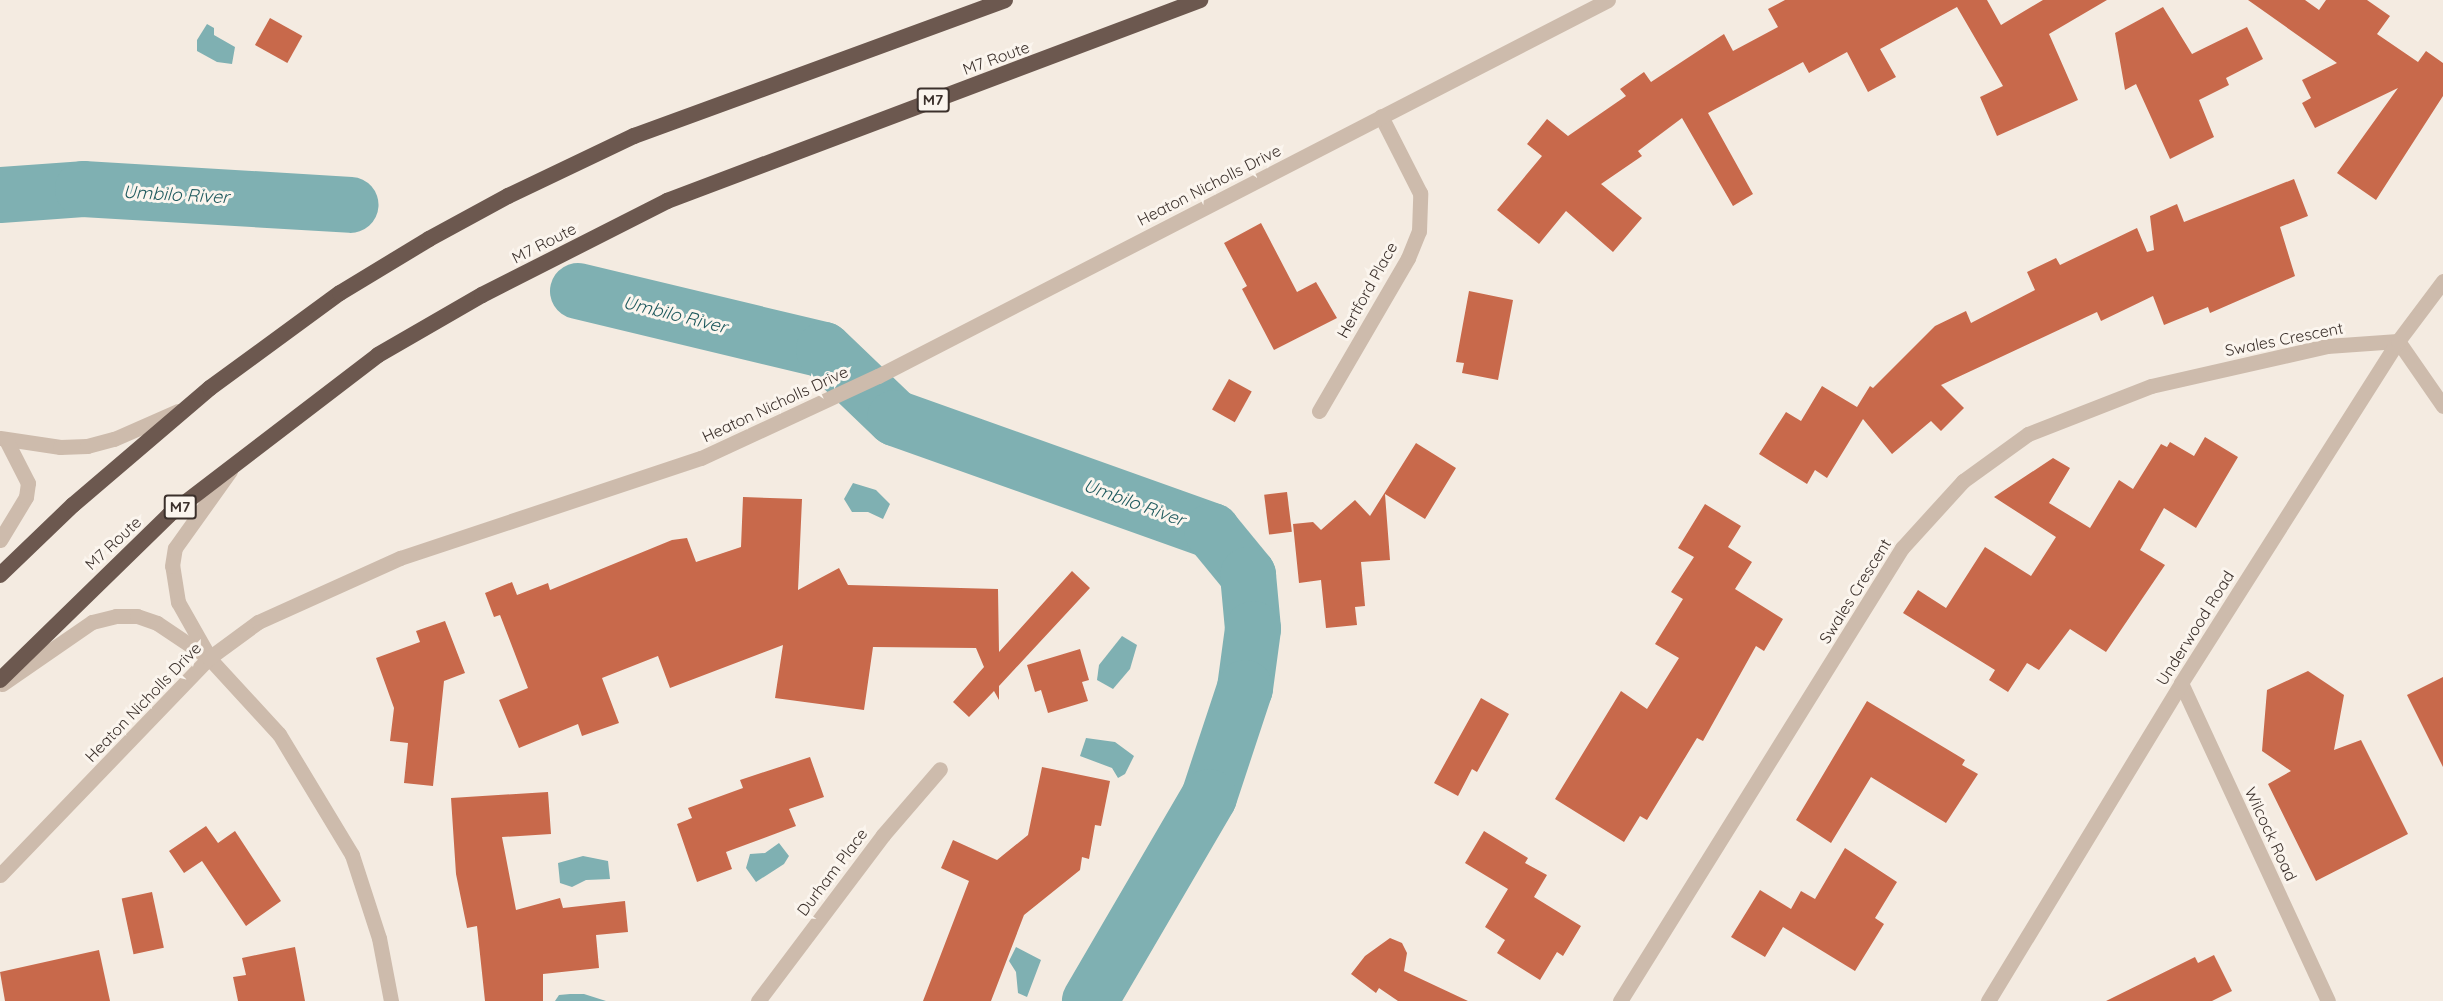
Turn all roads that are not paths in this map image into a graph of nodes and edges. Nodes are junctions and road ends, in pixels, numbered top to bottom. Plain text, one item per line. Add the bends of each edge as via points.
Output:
1 (1005, 0) edge
2 (1200, 0) edge
3 (1608, 0) edge
4 (1381, 116) junction
5 (2443, 282) edge
6 (2398, 341) junction
7 (2443, 406) edge
8 (183, 409) junction
9 (1318, 411) dead end
10 (3, 439) edge
11 (236, 463) junction
12 (0, 540) edge
13 (0, 575) edge
14 (209, 658) junction
15 (0, 680) edge
16 (2181, 683) junction
17 (0, 686) edge
18 (940, 769) dead end
19 (0, 875) edge
20 (391, 1001) edge
21 (758, 1001) edge
22 (1620, 1001) edge
23 (1988, 1001) edge
24 (2328, 1001) edge

1 - 8 highway via 634,136 508,196 340,293
2 - 11 highway, M7 Route / M7 via 667,201 482,295 378,355
3 - 4 street, Heaton Nicholls Drive
4 - 9 street, Hertford Place via 1420,193 1419,231 1408,258
4 - 14 street, Heaton Nicholls Drive via 878,376 701,458 400,558 258,622
5 - 6 street, Underwood Road
6 - 7 street
6 - 16 street, Underwood Road
6 - 22 street, Swales Crescent via 2327,346 2151,386 2028,434 1963,481 1902,548
8 - 10 street via 114,439 87,446
8 - 13 highway
10 - 12 street via 28,483 26,497
11 - 14 street via 175,548 172,566 178,603
11 - 15 highway, M7 Route / M7 via 161,523
14 - 17 street via 157,623 137,616 116,616 92,622
14 - 19 street, Heaton Nicholls Drive
14 - 20 street via 279,734 352,855 379,938
16 - 23 street, Underwood Road
16 - 24 street, Wilcock Road
18 - 21 street, Durham Place via 883,835

